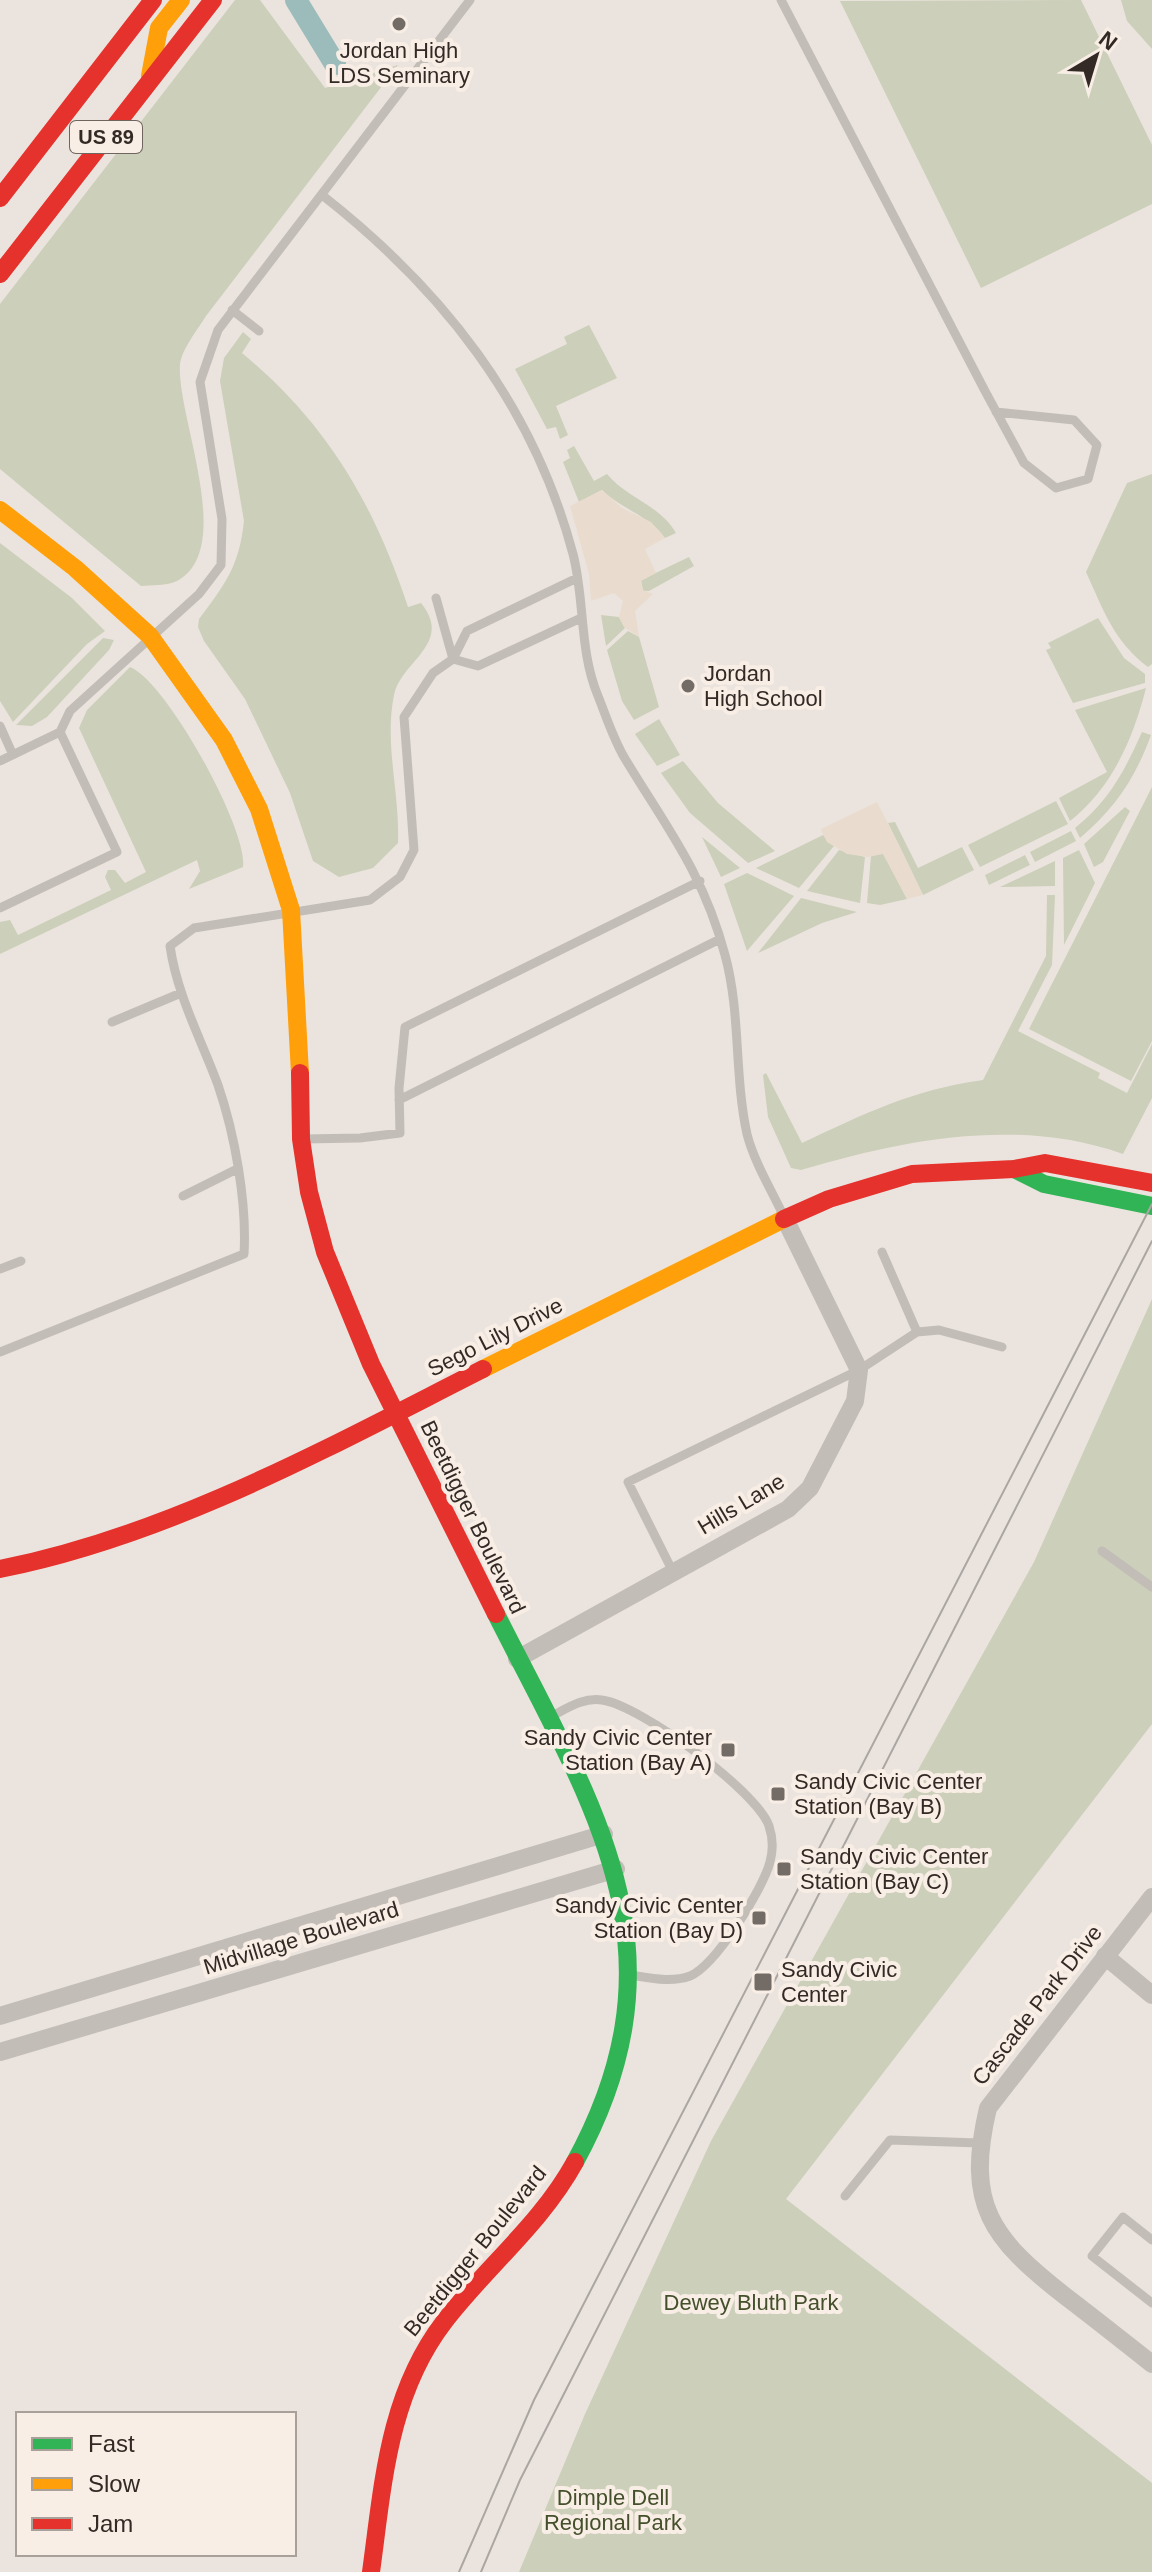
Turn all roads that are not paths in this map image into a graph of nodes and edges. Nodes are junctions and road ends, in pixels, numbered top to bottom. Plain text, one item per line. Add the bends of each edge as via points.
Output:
1 (153, 0) edge
2 (181, 0) edge
3 (213, 0) edge
4 (470, 0) edge
5 (781, 0) edge
6 (149, 82) junction
7 (322, 195) junction
8 (0, 198) edge
9 (0, 274) edge
10 (232, 310) junction
11 (259, 331) dead end
12 (996, 412) junction
13 (0, 510) edge
14 (577, 578) junction
15 (436, 598) dead end
16 (581, 618) junction
17 (150, 636) junction
18 (453, 659) junction
19 (0, 726) edge
20 (60, 732) junction
21 (13, 755) junction
22 (0, 761) edge
23 (700, 881) junction
24 (0, 908) edge
25 (291, 910) junction
26 (720, 939) junction
27 (181, 993) junction
28 (112, 1022) dead end
29 (399, 1100) junction
30 (301, 1139) junction
31 (237, 1169) junction
32 (1014, 1169) junction
33 (1152, 1183) edge
34 (183, 1196) dead end
35 (1152, 1206) edge
36 (784, 1217) junction
37 (882, 1252) dead end
38 (21, 1261) dead end
39 (0, 1269) edge
40 (917, 1332) junction
41 (1002, 1347) dead end
42 (0, 1352) edge
43 (859, 1370) junction
44 (395, 1413) junction
45 (1102, 1551) dead end
46 (0, 1569) edge
47 (673, 1572) junction
48 (1152, 1587) edge
49 (517, 1659) junction
50 (548, 1718) junction
51 (604, 1834) junction
52 (616, 1869) junction
53 (1152, 1897) edge
54 (1105, 1956) junction
55 (630, 1975) junction
56 (1152, 1995) edge
57 (0, 2016) edge
58 (0, 2052) edge
59 (979, 2143) junction
60 (845, 2196) dead end
61 (1152, 2240) edge
62 (1152, 2303) edge
63 (1152, 2364) edge
64 (371, 2572) edge

1 - 8 street, US 89
2 - 6 street via 159,28
3 - 6 street, US 89
4 - 7 lane
5 - 12 lane
6 - 9 street, US 89
7 - 10 lane
7 - 14 lane via 419,279 479,353 542,467 565,525
10 - 11 lane
10 - 17 lane via 218,330 200,382 222,519 221,565 199,594
12 - 12 lane via 1024,463 1056,488 1088,479 1097,445 1074,420
13 - 17 street, Beetdigger Boulevard
14 - 16 lane
14 - 18 lane via 467,631
15 - 18 lane
16 - 18 lane via 478,666
16 - 23 lane via 594,687 623,755
17 - 20 lane via 70,711
17 - 25 street, Beetdigger Boulevard via 202,705 240,770 269,834
18 - 25 lane via 433,673 404,717 414,850 400,877 370,900
19 - 21 lane
20 - 21 lane
20 - 24 lane via 117,852
21 - 22 lane
23 - 26 lane
23 - 29 lane via 405,1027
25 - 27 lane via 194,928 170,946
25 - 30 street, Beetdigger Boulevard
26 - 29 lane
26 - 36 lane via 733,1001 748,1137
27 - 28 lane
27 - 31 lane via 219,1088
29 - 30 lane via 400,1133
30 - 44 street, Beetdigger Boulevard via 325,1252
31 - 34 lane
31 - 42 lane via 246,1214 244,1254
32 - 33 street, Sego Lily Drive via 1045,1163
32 - 35 street, Sego Lily Drive via 1044,1184
32 - 36 street, Sego Lily Drive via 912,1174
36 - 43 street
36 - 44 street, Sego Lily Drive
37 - 40 lane
38 - 39 lane
40 - 41 lane via 939,1330
40 - 43 lane
43 - 47 street, Hills Lane via 855,1401 810,1488 788,1509
43 - 47 lane via 628,1482
44 - 46 street, Sego Lily Drive via 137,1532 70,1555
44 - 49 street, Beetdigger Boulevard
45 - 48 lane
47 - 49 street, Hills Lane
49 - 50 street, Beetdigger Boulevard
50 - 51 street, Beetdigger Boulevard
50 - 55 lane via 599,1699 644,1715 747,1795 769,1825 772,1850 766,1873 709,1964 679,1979
51 - 52 street, Beetdigger Boulevard
51 - 57 street, Midvillage Boulevard
52 - 55 street, Beetdigger Boulevard via 627,1916
52 - 58 street, Midvillage Boulevard
53 - 54 street, Cascade Park Drive
54 - 56 street
54 - 59 street, Cascade Park Drive via 988,2108
55 - 64 street, Beetdigger Boulevard via 616,2065 581,2152 534,2223 437,2331 408,2383 383,2463
59 - 60 lane via 890,2140
59 - 63 street, Cascade Park Drive via 981,2185 1001,2241
61 - 62 lane via 1123,2217 1092,2256

